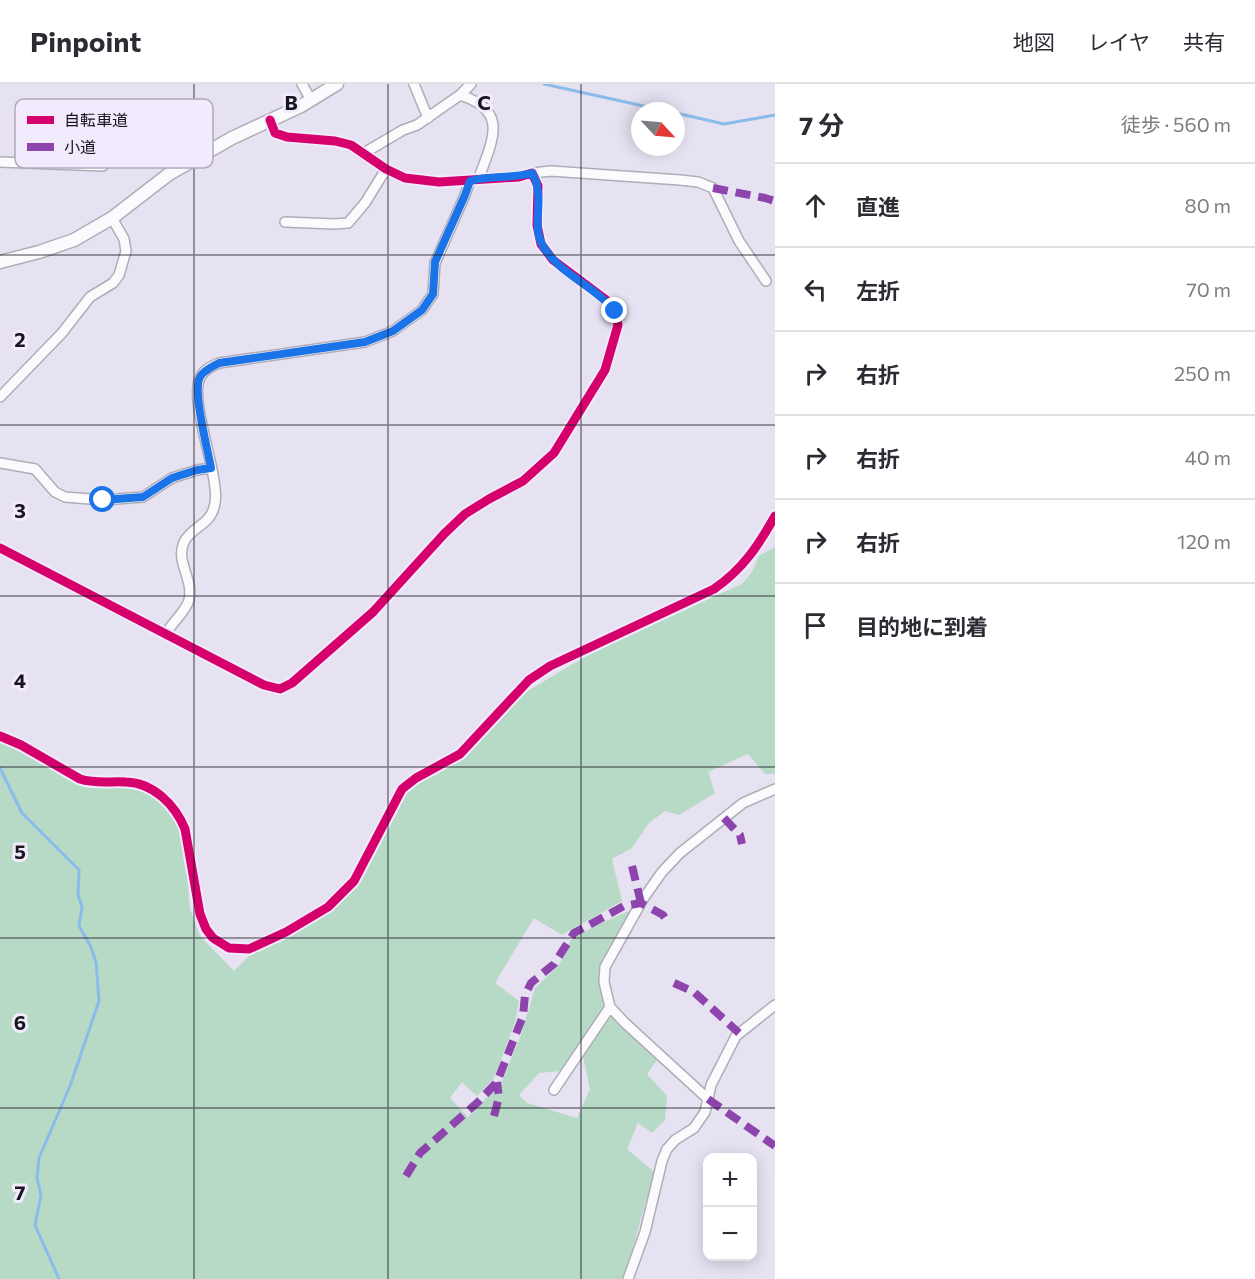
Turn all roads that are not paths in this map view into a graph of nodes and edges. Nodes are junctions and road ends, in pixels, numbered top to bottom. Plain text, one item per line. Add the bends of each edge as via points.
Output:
1 (302, 84) edge
2 (337, 84) edge
3 (414, 84) edge
4 (471, 84) edge
5 (460, 95) junction
6 (311, 100) junction
7 (428, 118) junction
8 (270, 120) junction
9 (213, 149) edge
10 (364, 153) junction
11 (0, 162) edge
12 (15, 163) edge
13 (180, 168) edge
14 (386, 169) junction
15 (532, 173) junction
16 (474, 180) junction
17 (112, 218) junction
18 (285, 222) dead end
19 (0, 262) edge
20 (766, 281) dead end
21 (0, 397) edge
22 (0, 463) edge
23 (211, 468) junction
24 (0, 548) edge
25 (166, 634) junction
26 (775, 789) edge
27 (775, 1005) edge
28 (610, 1007) junction
29 (554, 1090) dead end
30 (708, 1099) junction
31 (628, 1279) edge

1 - 6 street
2 - 6 main road
3 - 7 street
4 - 5 street
5 - 7 street
5 - 16 street via 491,112 492,140
6 - 8 main road
7 - 10 street
8 - 9 main road
8 - 10 street via 275,132 287,137 335,141
10 - 14 street
11 - 12 street
13 - 17 main road
14 - 16 street via 405,178 439,183
14 - 18 street via 348,223
15 - 16 street
15 - 20 street via 680,180 713,188 739,241
15 - 25 street via 538,186 537,225 541,244 553,260 605,299 615,311 618,325 605,370 554,453 523,481 465,514 373,612 280,688 264,685
16 - 23 street via 435,262 433,294 417,314 393,331 365,342 219,363 200,377 197,396
17 - 19 main road via 74,240
17 - 21 street via 126,251 119,275 90,297 62,333
22 - 23 street via 34,469 65,497 103,500 143,497 172,478
23 - 25 street via 216,493 214,507 208,520 183,545 181,559 189,598
24 - 25 street
26 - 28 street via 743,803 662,872 605,967
27 - 30 street via 736,1036
28 - 29 street
28 - 30 street
30 - 31 street via 694,1128 675,1140 664,1155 645,1232

